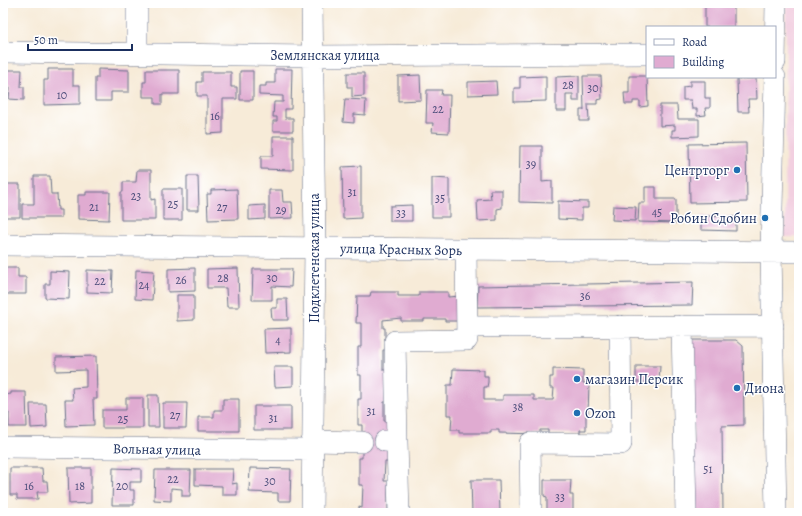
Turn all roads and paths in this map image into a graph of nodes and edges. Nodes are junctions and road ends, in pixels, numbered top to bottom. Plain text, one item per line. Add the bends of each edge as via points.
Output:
1 (137, 3) edge
2 (312, 3) edge
3 (776, 3) edge
4 (776, 26) edge
5 (3, 52) edge
6 (137, 54) junction
7 (646, 54) edge
8 (313, 56) junction
9 (775, 78) edge
10 (3, 245) edge
11 (315, 248) junction
12 (466, 249) junction
13 (771, 252) junction
14 (799, 252) edge
15 (620, 326) junction
16 (682, 326) junction
17 (773, 326) junction
18 (467, 327) junction
19 (362, 442) dead end
20 (312, 446) junction
21 (3, 447) edge
22 (312, 513) edge
23 (399, 513) edge
24 (531, 513) edge
25 (686, 513) edge
26 (776, 513) edge

1 - 6 street
2 - 8 street, Подклетенская улица
3 - 4 street
5 - 6 street, Землянская улица
6 - 8 street, Землянская улица
7 - 8 street, Землянская улица
8 - 11 street, Подклетенская улица
9 - 13 street
10 - 11 street, улица Красных Зорь
11 - 12 street, улица Красных Зорь
11 - 20 street, Подклетенская улица
12 - 13 street, улица Красных Зорь
12 - 18 street
13 - 14 street, улица Красных Зорь
13 - 17 street
15 - 16 street
15 - 18 street
15 - 24 street via 620,444 530,443
16 - 17 street
16 - 25 street
17 - 26 street
18 - 23 street via 467,340 395,341 391,442
19 - 20 street, Вольная улица
20 - 21 street, Вольная улица
20 - 22 street, Подклетенская улица

